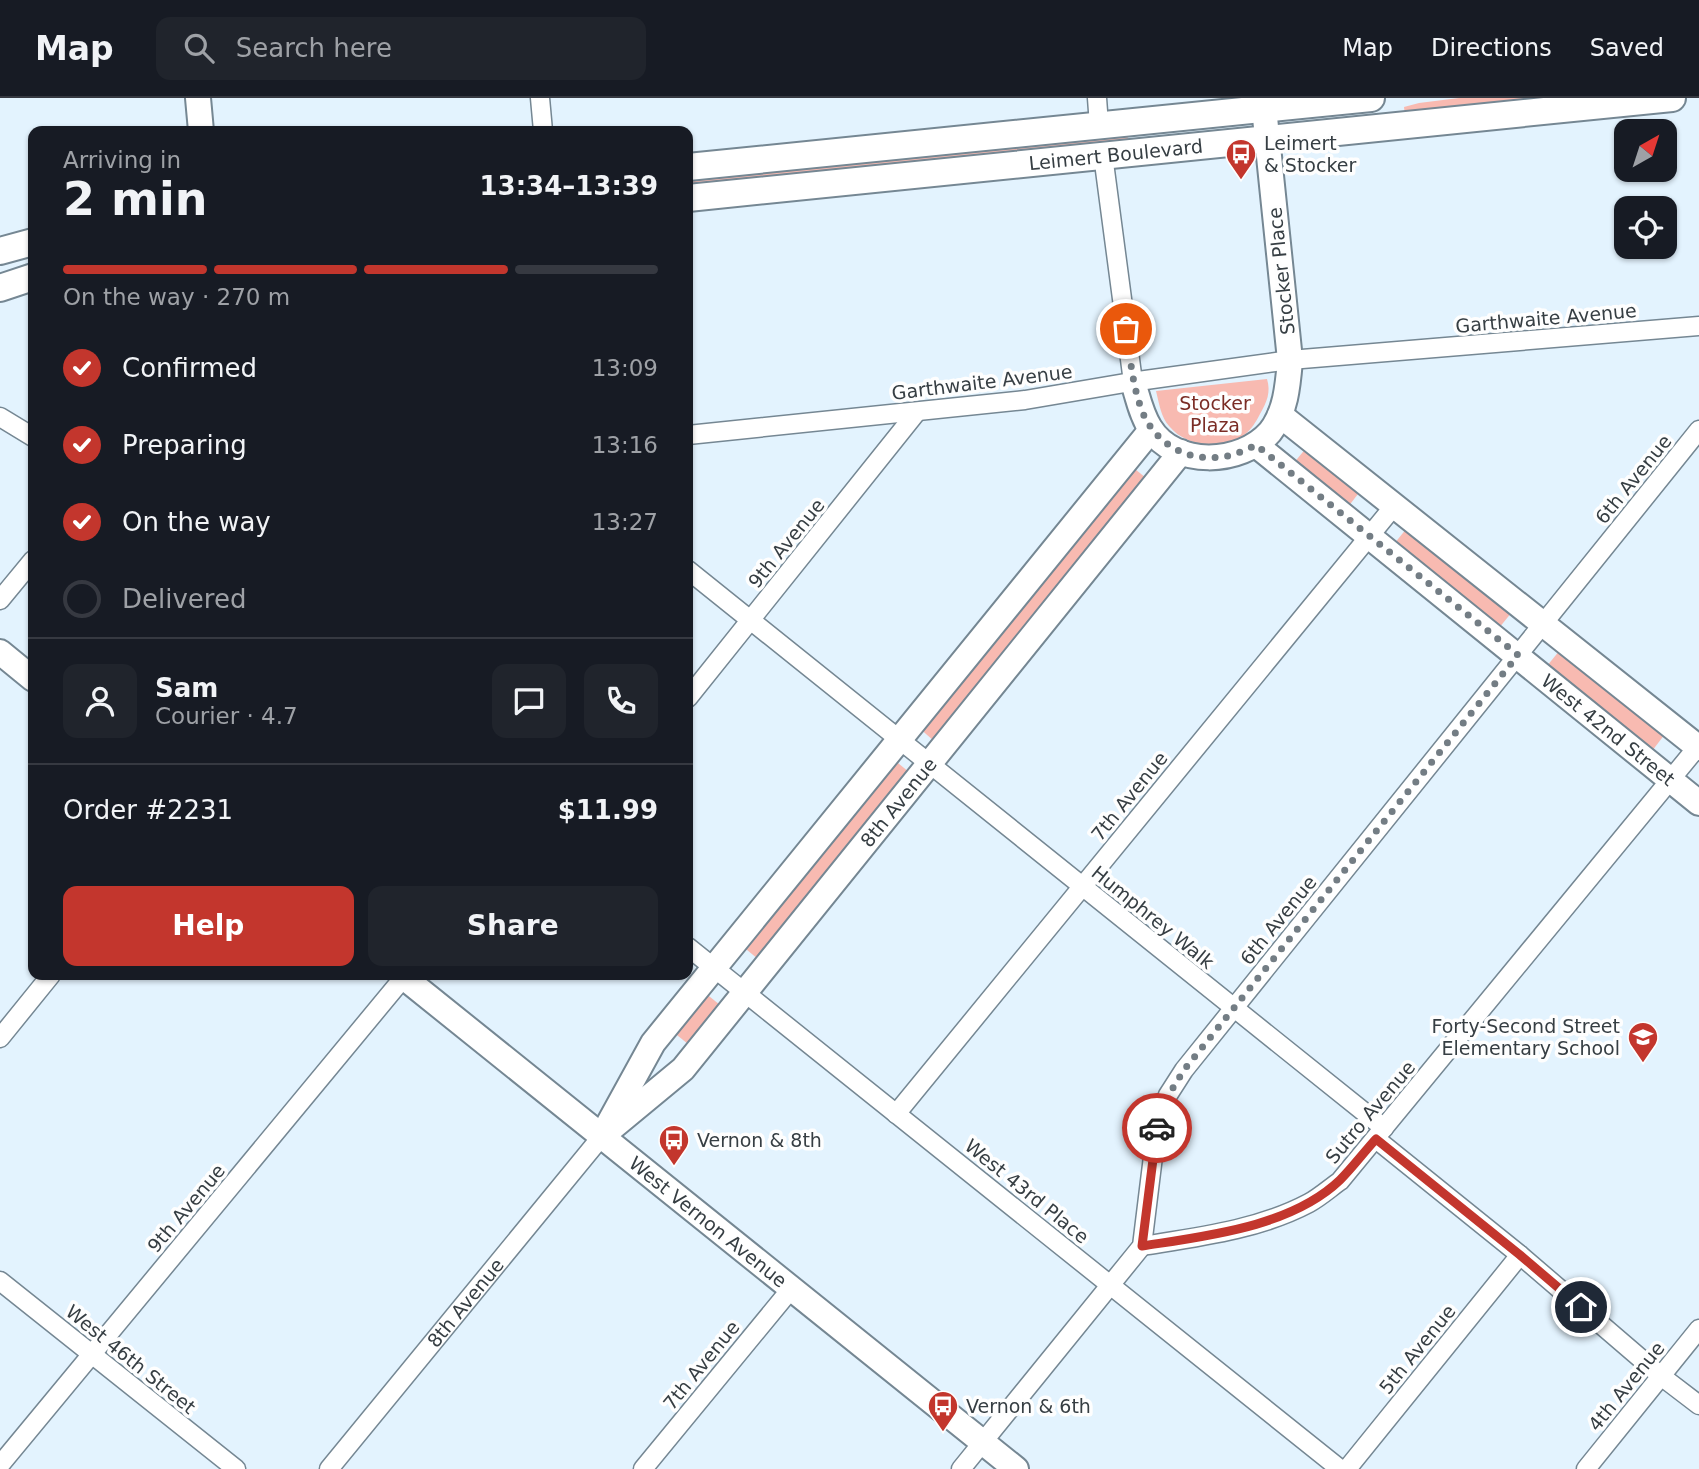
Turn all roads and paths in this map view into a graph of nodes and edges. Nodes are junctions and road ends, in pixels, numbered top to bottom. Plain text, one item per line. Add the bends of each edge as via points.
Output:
1 (198, 98) edge
2 (540, 98) edge
3 (1097, 98) edge
4 (1371, 98) edge
5 (1672, 98) edge
6 (1264, 104) edge
7 (1099, 125) junction
8 (201, 126) edge
9 (543, 126) edge
10 (1267, 140) junction
11 (1104, 155) junction
12 (693, 166) edge
13 (693, 197) edge
14 (28, 243) edge
15 (0, 251) edge
16 (28, 279) edge
17 (0, 288) edge
18 (1699, 326) edge
19 (1290, 360) junction
20 (1133, 382) junction
21 (916, 413) junction
22 (1280, 415) junction
23 (0, 417) edge
24 (1151, 430) junction
25 (1699, 430) edge
26 (28, 434) edge
27 (693, 435) edge
28 (1256, 445) junction
29 (1181, 452) junction
30 (1394, 506) junction
31 (1369, 536) junction
32 (28, 566) edge
33 (693, 574) edge
34 (0, 600) edge
35 (750, 621) junction
36 (1544, 624) junction
37 (0, 652) edge
38 (1518, 655) junction
39 (28, 675) edge
40 (693, 692) edge
41 (899, 740) junction
42 (1699, 747) edge
43 (929, 764) junction
44 (1671, 780) junction
45 (1699, 803) edge
46 (1082, 887) junction
47 (693, 951) edge
48 (714, 968) junction
49 (47, 980) edge
50 (399, 980) edge
51 (407, 980) edge
52 (744, 992) junction
53 (1234, 1008) junction
54 (0, 1038) edge
55 (896, 1114) junction
56 (1380, 1133) junction
57 (602, 1136) junction
58 (1142, 1246) junction
59 (1520, 1255) junction
60 (0, 1281) edge
61 (1110, 1285) junction
62 (791, 1289) junction
63 (1699, 1329) edge
64 (92, 1353) junction
65 (1661, 1376) junction
66 (1699, 1405) edge
67 (982, 1442) junction
68 (0, 1465) edge
69 (236, 1469) edge
70 (329, 1469) edge
71 (643, 1469) edge
72 (961, 1469) edge
73 (1016, 1469) edge
74 (1340, 1469) edge
75 (1347, 1469) edge
76 (1586, 1469) edge

1 - 8 street
2 - 9 street
3 - 7 street
4 - 6 main road, Leimert Boulevard
5 - 10 main road, Leimert Boulevard
6 - 7 main road, Leimert Boulevard
6 - 10 street, Stocker Place
7 - 12 main road, Leimert Boulevard
10 - 11 main road, Leimert Boulevard
10 - 19 street, Stocker Place
11 - 13 main road, Leimert Boulevard
11 - 20 street
14 - 15 main road
16 - 17 main road
18 - 19 street, Garthwaite Avenue
19 - 20 street, Garthwaite Avenue
19 - 22 street
20 - 21 street, Garthwaite Avenue
20 - 24 street
21 - 27 street, Garthwaite Avenue
21 - 35 street, 9th Avenue
22 - 28 street
22 - 30 street
23 - 26 street
24 - 29 street
24 - 41 street, 8th Avenue
25 - 36 street, 6th Avenue
28 - 29 street via 1220,457
28 - 31 street, West 42nd Street
29 - 43 street, 8th Avenue
30 - 31 street, 7th Avenue
30 - 36 street
31 - 38 street, West 42nd Street
31 - 46 street, 7th Avenue
32 - 34 street
33 - 35 street
35 - 40 street, 9th Avenue
35 - 41 street
36 - 38 street, 6th Avenue
36 - 42 street
37 - 39 street
38 - 44 street, West 42nd Street
38 - 53 street, 6th Avenue
41 - 43 street, Humphrey Walk
41 - 48 street, 8th Avenue
42 - 44 street, Sutro Avenue
43 - 46 street, Humphrey Walk
43 - 52 street, 8th Avenue
44 - 45 street, West 42nd Street
44 - 56 street, Sutro Avenue
46 - 53 street, Humphrey Walk
46 - 55 street, 7th Avenue
47 - 48 street, West 43rd Place
48 - 52 street, West 43rd Place
48 - 57 street, 8th Avenue via 653,1043
49 - 54 street
50 - 64 street, 9th Avenue
51 - 57 street, West Vernon Avenue
52 - 55 street, West 43rd Place
52 - 57 street, 8th Avenue via 683,1069
53 - 56 street, Humphrey Walk
53 - 58 street, 6th Avenue via 1184,1070 1161,1114
55 - 61 street, West 43rd Place
56 - 58 street, Sutro Avenue via 1340,1181 1310,1202 1214,1235
56 - 59 street, Humphrey Walk
57 - 62 street, West Vernon Avenue
57 - 70 street, 8th Avenue
58 - 61 street
59 - 65 street, Humphrey Walk
59 - 75 street, 5th Avenue
60 - 64 street, West 46th Street
61 - 67 street
61 - 74 street, West 43rd Place
62 - 67 street, West Vernon Avenue
62 - 71 street, 7th Avenue
63 - 65 street, 4th Avenue
64 - 68 street, 9th Avenue
64 - 69 street, West 46th Street
65 - 66 street, Humphrey Walk
65 - 76 street, 4th Avenue
67 - 72 street
67 - 73 street, West Vernon Avenue

